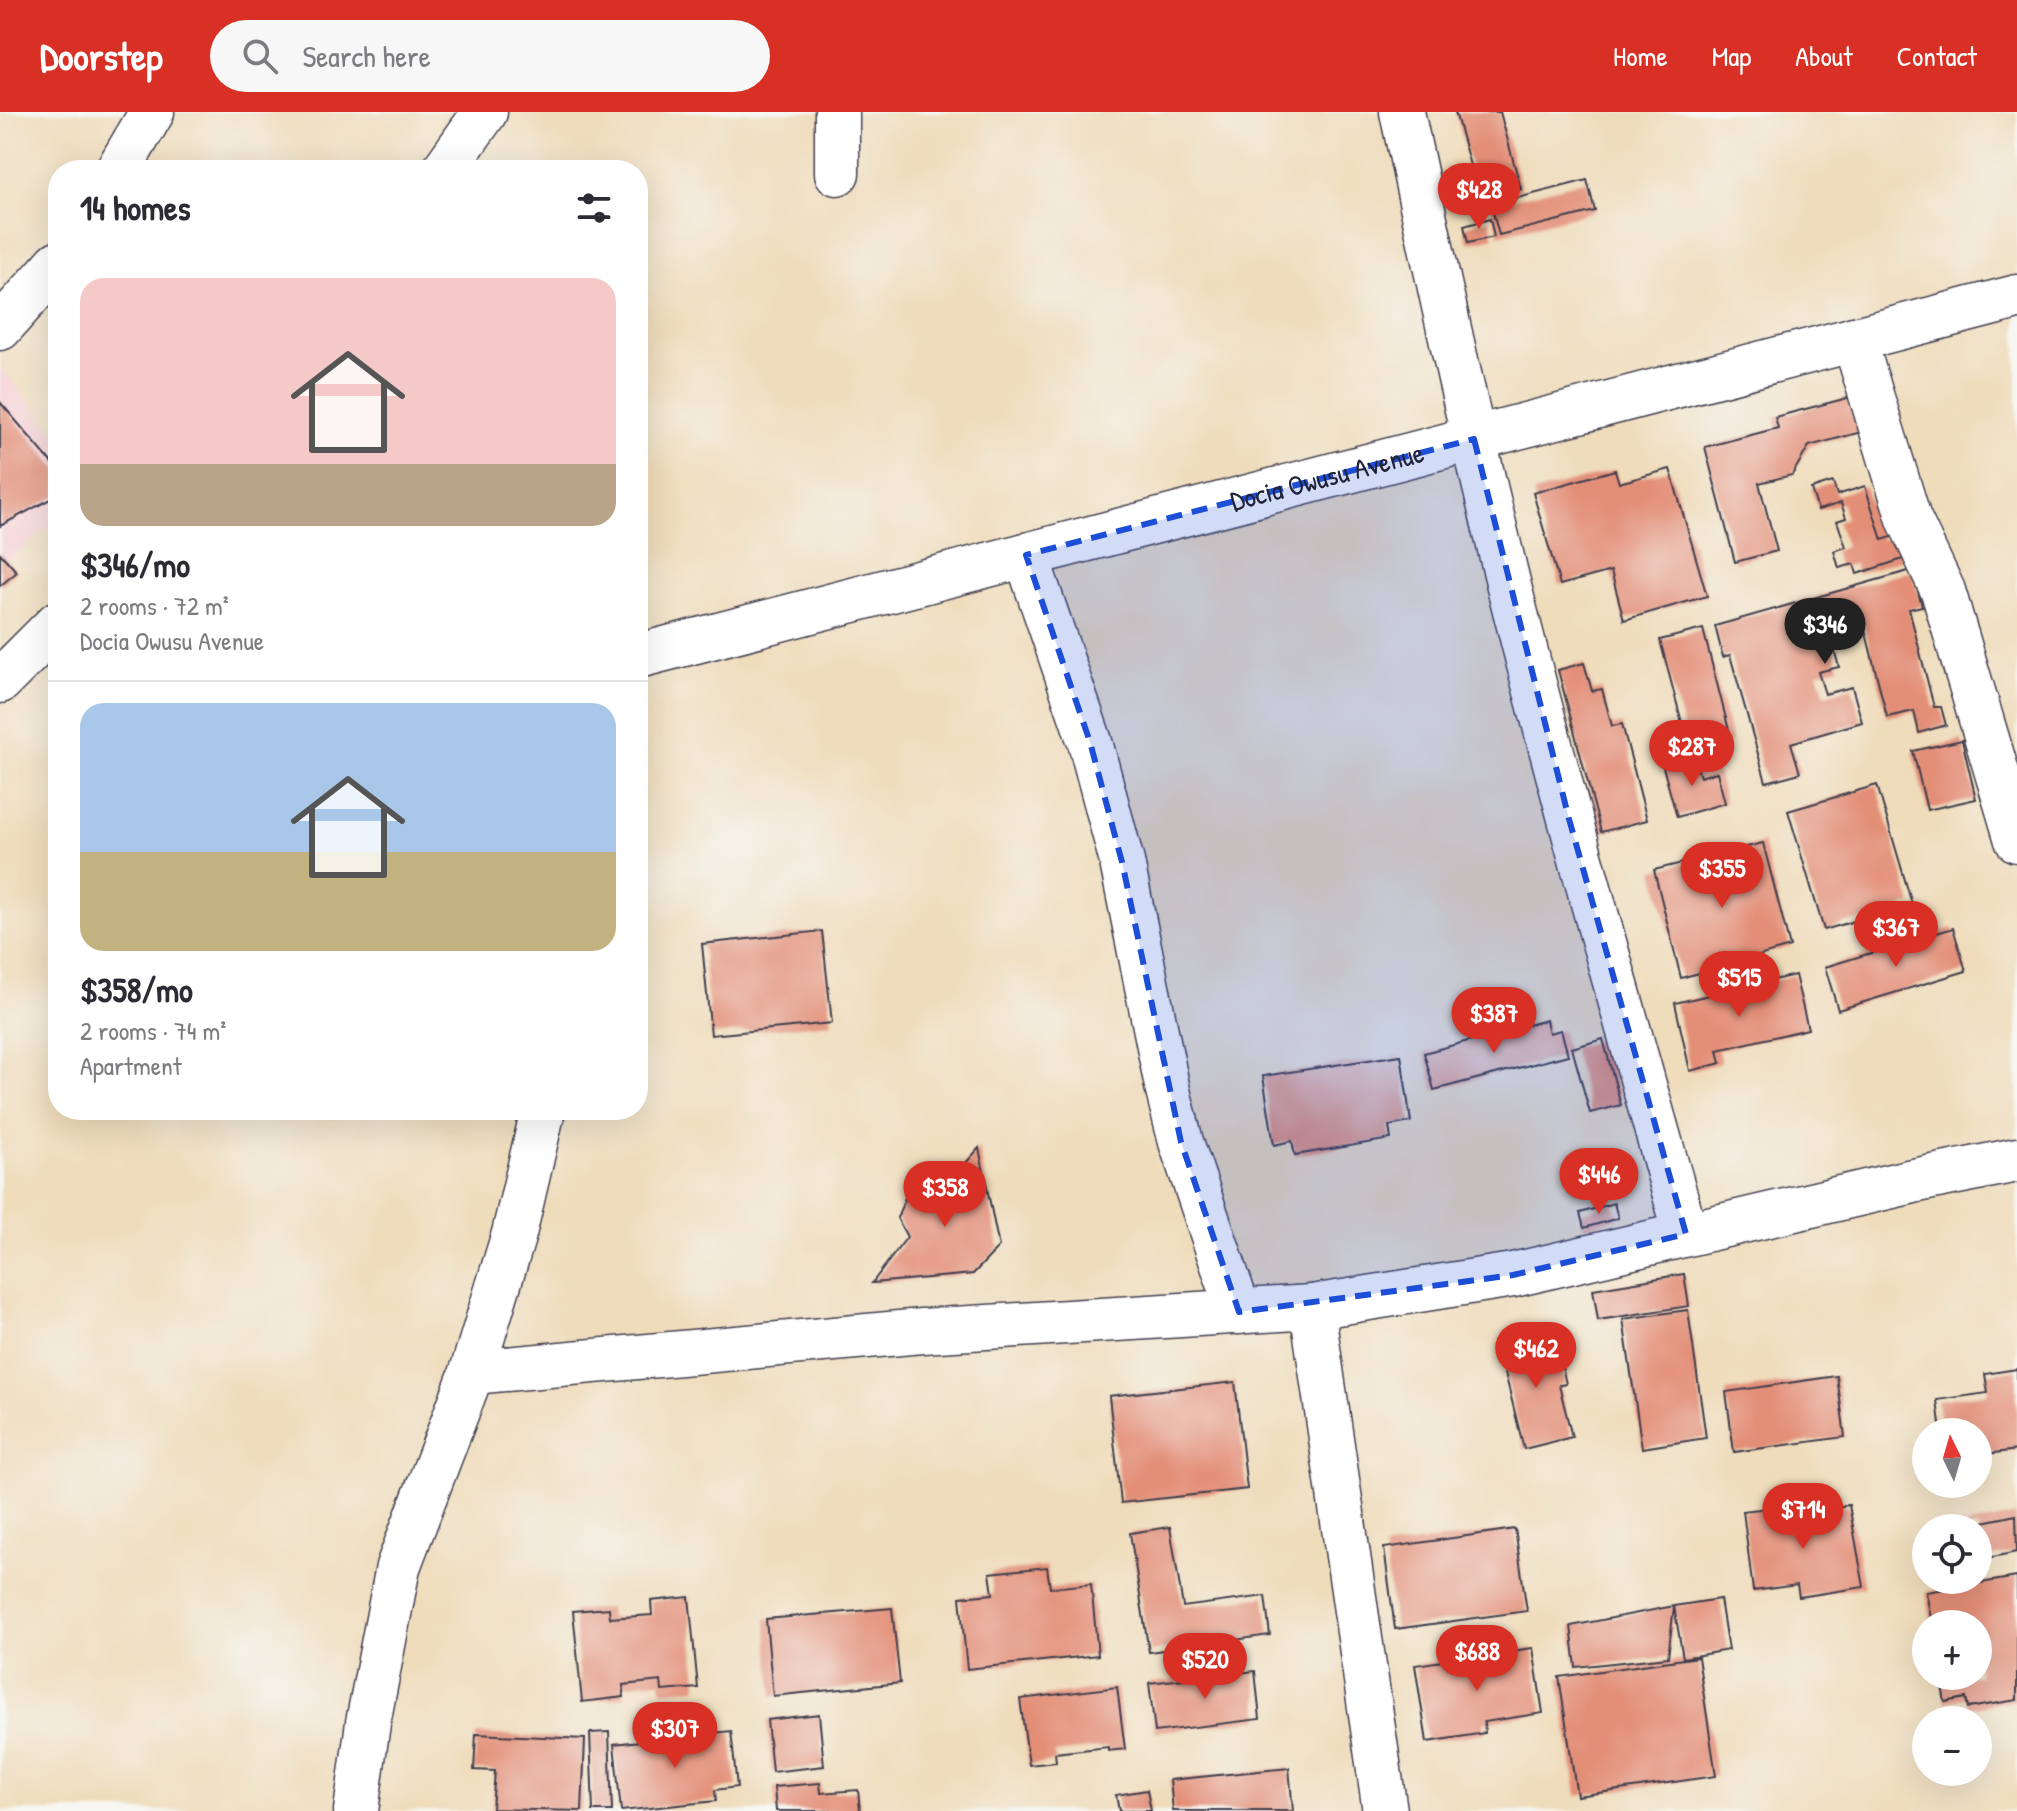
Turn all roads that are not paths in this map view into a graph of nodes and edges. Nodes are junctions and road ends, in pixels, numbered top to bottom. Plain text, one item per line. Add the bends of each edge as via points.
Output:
1 (152, 112) edge
2 (485, 112) edge
3 (837, 112) edge
4 (1402, 112) edge
5 (124, 160) edge
6 (451, 160) edge
7 (837, 173) dead end
8 (48, 274) edge
9 (2017, 297) edge
10 (0, 328) edge
11 (1854, 339) junction
12 (1474, 439) junction
13 (1026, 555) junction
14 (48, 633) edge
15 (648, 653) edge
16 (0, 681) edge
17 (2008, 773) edge
18 (2017, 840) edge
19 (541, 1120) edge
20 (2017, 1160) edge
21 (1686, 1234) junction
22 (1312, 1307) junction
23 (1239, 1312) junction
24 (472, 1372) junction
25 (356, 1811) edge
26 (1385, 1811) edge

1 - 5 street
2 - 6 street
3 - 7 street
4 - 12 street
8 - 10 street
9 - 11 street, Docia Owusu Avenue
11 - 12 street, Docia Owusu Avenue
11 - 17 street via 1909,519 1943,591
12 - 13 street, Docia Owusu Avenue
12 - 21 street via 1565,804
13 - 15 street, Docia Owusu Avenue
13 - 23 street via 1090,742 1122,862 1181,1142
14 - 16 street
17 - 18 street
19 - 24 street via 514,1234
20 - 21 street
21 - 22 street via 1513,1275
22 - 23 street
22 - 26 street
23 - 24 street via 922,1331
24 - 25 street via 398,1567

